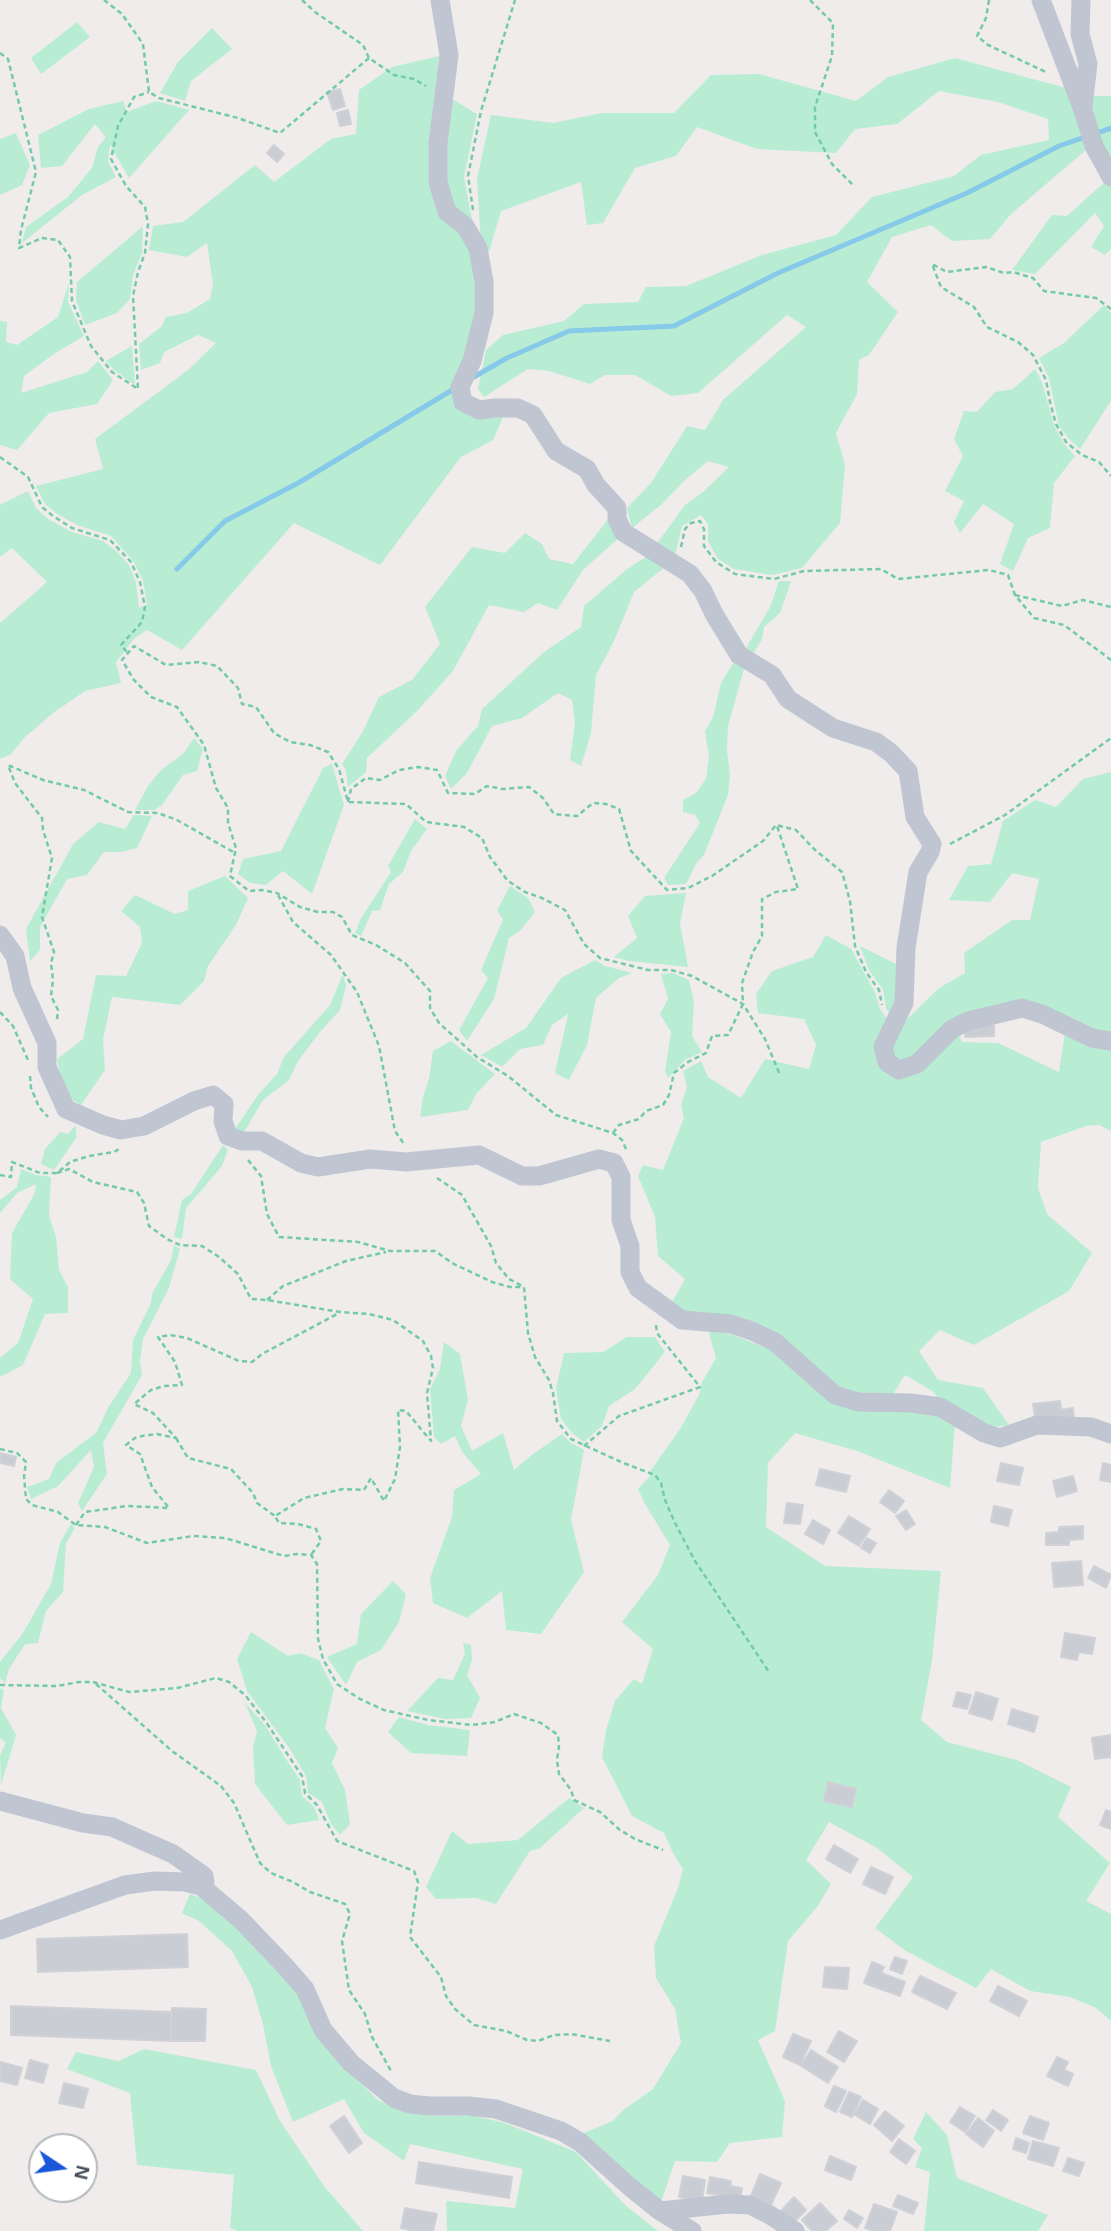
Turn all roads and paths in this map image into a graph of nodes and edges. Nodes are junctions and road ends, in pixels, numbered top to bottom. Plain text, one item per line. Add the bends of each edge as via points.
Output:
1 (104, 0) edge
2 (302, 0) edge
3 (440, 0) edge
4 (515, 0) edge
5 (810, 0) edge
6 (989, 0) edge
7 (1041, 0) edge
8 (1081, 0) edge
9 (0, 53) edge
10 (369, 58) junction
11 (1074, 86) junction
12 (149, 92) junction
13 (444, 96) junction
14 (1083, 110) junction
15 (1111, 177) edge
16 (854, 186) dead end
17 (475, 217) dead end
18 (1111, 309) edge
19 (0, 457) edge
20 (1111, 476) edge
21 (679, 568) junction
22 (1015, 595) junction
23 (1111, 607) edge
24 (128, 653) junction
25 (1111, 660) edge
26 (1111, 737) edge
27 (348, 802) junction
28 (776, 825) junction
29 (930, 852) junction
30 (234, 853) junction
31 (277, 893) junction
32 (0, 935) edge
33 (743, 1004) junction
34 (894, 1023) junction
35 (1111, 1041) edge
36 (47, 1043) junction
37 (780, 1075) dead end
38 (144, 1126) junction
39 (613, 1133) junction
40 (228, 1136) junction
41 (626, 1150) dead end
42 (428, 1168) junction
43 (57, 1173) junction
44 (0, 1175) edge
45 (390, 1251) junction
46 (524, 1287) junction
47 (267, 1300) junction
48 (661, 1306) junction
49 (340, 1312) junction
50 (1111, 1434) edge
51 (176, 1438) junction
52 (584, 1446) junction
53 (0, 1449) edge
54 (275, 1516) junction
55 (76, 1525) junction
56 (311, 1555) junction
57 (769, 1672) dead end
58 (93, 1682) junction
59 (0, 1685) edge
60 (0, 1801) edge
61 (663, 1850) dead end
62 (201, 1886) junction
63 (0, 1930) edge
64 (610, 2041) dead end
65 (396, 2076) dead end
66 (660, 2211) junction
67 (692, 2231) edge
68 (795, 2231) edge

1 - 12 path via 122,14 143,44
2 - 10 path via 363,45
3 - 13 street via 449,55
4 - 17 path via 481,111 468,176
5 - 16 path via 833,23 832,56 815,107 815,132 832,164
6 - 11 path via 976,36
7 - 11 street
8 - 14 street via 1080,34 1088,64
9 - 12 path via 8,59 36,172 19,248 43,238 58,240 70,257 72,301 91,346 112,372 138,389 133,296 148,224 145,207 111,159 118,126 134,97
10 - 12 path via 281,133
10 - 13 path via 394,75 414,79
11 - 14 street
13 - 21 street via 438,183 447,212 465,226 478,248 484,282 484,313 460,387 463,402 479,410 518,408 534,415 556,450 587,469 617,508 623,532
14 - 15 street via 1094,146
18 - 20 path via 1096,298 1044,290 1033,278 1013,272 1004,274 986,267 947,272 932,264 942,286 974,307 986,327 1033,355 1066,442 1099,462
19 - 24 path via 28,477 42,507 53,516 72,528 110,540 131,562 145,607 142,622 121,645
21 - 22 path via 685,529 700,521 704,546 716,562 735,574 774,579 804,571 881,569 898,579 989,570 1008,575
21 - 29 street via 704,591 739,655 772,675 789,699 833,728 876,742 908,771 915,817 932,844
22 - 23 path via 1062,606 1083,600
22 - 25 path via 1034,618 1064,625
24 - 27 path via 134,646 166,666 199,662 217,666 238,688 242,704 256,707 274,733 328,752 339,769
24 - 30 path via 122,660 134,680 151,697 177,707 204,745 216,788 228,808
26 - 29 path via 1005,815
27 - 28 path via 351,789 366,778 380,780 418,767 437,770 448,793 475,794 486,786 529,787 554,814 577,816 593,803 606,804 619,809 631,850 667,890 688,888 712,876 763,841
27 - 33 path via 407,804 426,822 464,827 482,838 508,881 565,911 584,944 600,958 692,976
28 - 33 path via 798,888 762,899 762,936 742,983
28 - 34 path via 796,830 842,872 855,946 879,990 882,1008
29 - 34 street via 918,872 906,948 904,1003
30 - 31 path via 230,876 249,891
30 - 36 path via 177,820 158,813 128,813 85,790 8,765 15,783 42,818 52,858 42,917 54,952 51,996 58,1010
31 - 39 path via 300,908 333,912 342,917 352,935 405,963 430,991 430,1008 439,1023 556,1115
31 - 42 path via 293,922 331,956 357,992 379,1046 394,1131
32 - 36 street via 15,956 22,988
33 - 37 path
33 - 39 path via 728,1035 712,1035 706,1053 674,1073 663,1105 619,1125
34 - 35 street via 883,1046 887,1062 899,1070 917,1064 952,1028 1022,1008 1092,1038
36 - 38 street via 47,1067 66,1109 121,1130
38 - 40 street via 213,1095 224,1104
38 - 43 path via 114,1152 89,1156
39 - 41 path
40 - 42 street via 262,1141 301,1163 318,1167 370,1159
40 - 45 path via 261,1176 267,1214 279,1237 358,1242
42 - 46 path via 462,1195 496,1263 509,1279
42 - 48 street via 480,1155 522,1176 599,1160 614,1163 621,1177 621,1220 630,1246 630,1272 638,1288
43 - 44 path via 12,1162 10,1177
43 - 47 path via 69,1170 93,1182 137,1192 149,1226 180,1245 202,1246 219,1256 238,1274 251,1299
45 - 46 path via 435,1251 492,1282
45 - 47 path via 346,1261 284,1286
46 - 52 path via 528,1334 551,1386 557,1422
47 - 49 path
48 - 50 street via 682,1320 731,1324 775,1342 835,1395 858,1402 940,1406 1000,1438 1037,1425 1091,1427
48 - 52 path via 655,1317 657,1332 700,1387 620,1416
49 - 51 path via 252,1362 239,1361 187,1338 158,1336 175,1362 182,1385 151,1390 134,1404 153,1413
49 - 54 path via 393,1320 423,1342 433,1368 427,1393 431,1441 406,1411 398,1410 400,1447 395,1479 384,1501 371,1478 364,1490 343,1489 304,1498
51 - 54 path via 188,1458 231,1469 257,1503
51 - 55 path via 142,1436 126,1445 140,1454 152,1487 169,1508 85,1511
52 - 57 path via 655,1475 695,1562
53 - 55 path via 17,1453 26,1462 26,1499
54 - 56 path via 279,1523 316,1529 321,1541
55 - 56 path via 105,1527 147,1543 193,1536 225,1538 284,1556
56 - 61 path via 317,1564 318,1639 337,1684 384,1710 428,1720 472,1725 513,1714 541,1723 558,1735 559,1774 574,1800 600,1812 635,1839
58 - 59 path
58 - 64 path via 129,1692 177,1688 216,1678 229,1682 266,1722 302,1776 304,1793 317,1805 337,1841 414,1871 418,1882 410,1937 441,1977 455,2009 474,2025 527,2040 570,2035
58 - 65 path via 172,1751 221,1786 234,1803 260,1863 271,1873 345,1904 350,1914 342,1941 349,1990
60 - 62 street via 112,1827 173,1854 204,1875
62 - 63 street via 155,1881 125,1885
62 - 66 street via 291,1973 304,1989 323,2030 351,2063 394,2098 410,2104 496,2109 561,2131
66 - 67 street
66 - 68 street via 750,2205

